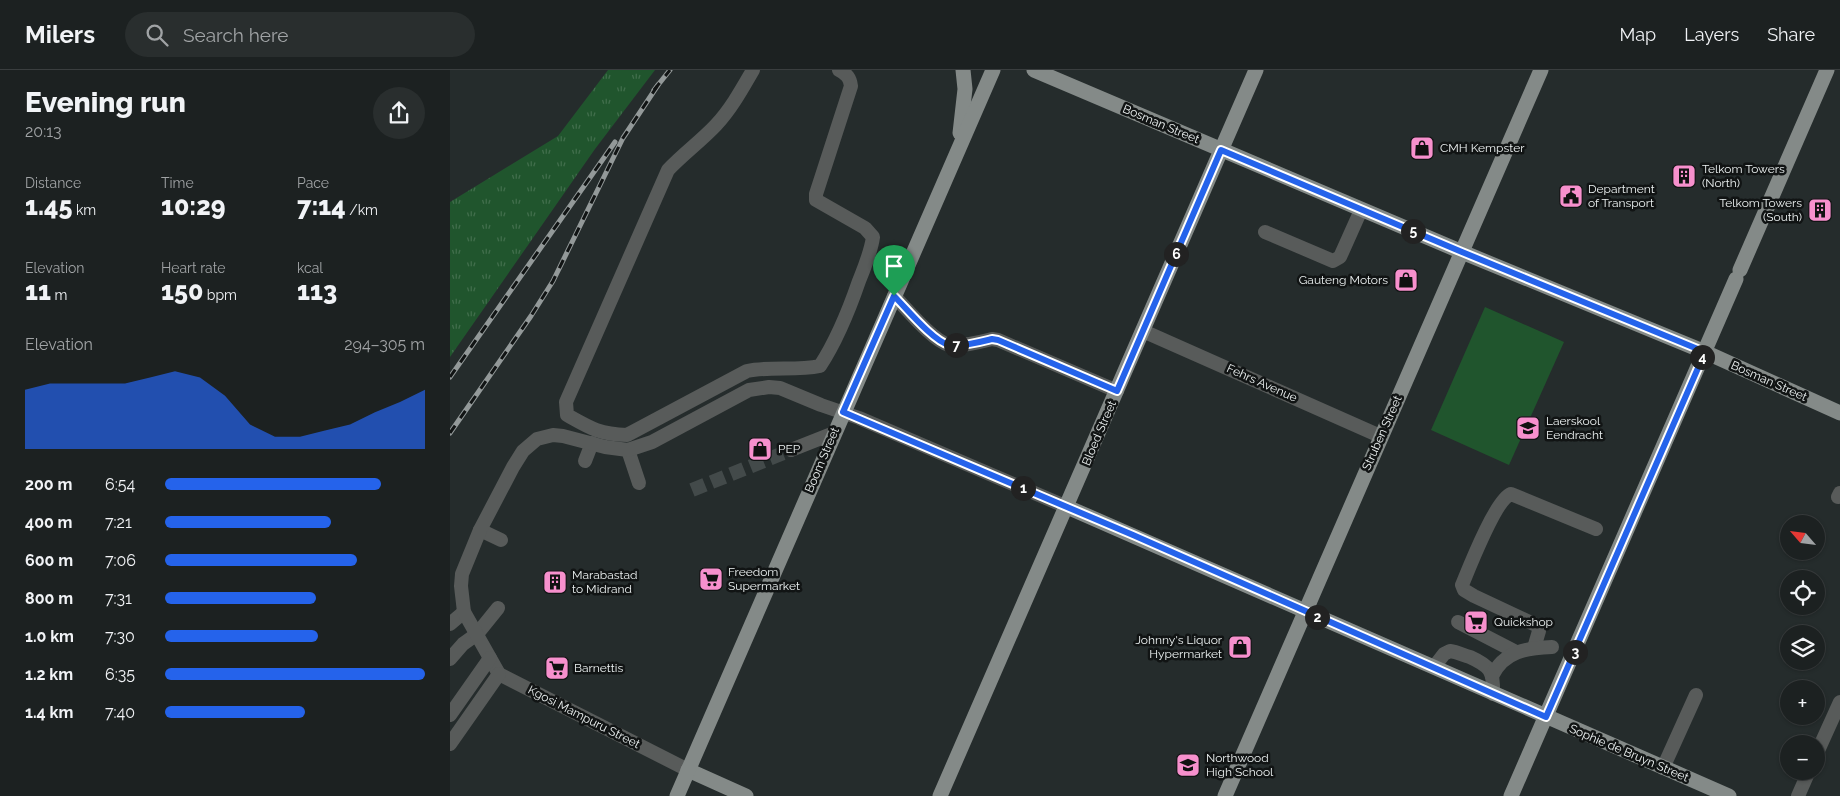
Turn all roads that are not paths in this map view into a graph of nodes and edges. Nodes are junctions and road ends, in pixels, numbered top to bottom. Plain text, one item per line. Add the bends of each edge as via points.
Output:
1 (753, 70) edge
2 (839, 70) edge
3 (963, 70) edge
4 (992, 70) edge
5 (1034, 70) edge
6 (1256, 70) edge
7 (1541, 70) edge
8 (1827, 70) edge
9 (958, 150) junction
10 (1221, 150) junction
11 (1361, 210) junction
12 (1265, 232) dead end
13 (1462, 252) junction
14 (894, 296) junction
15 (1143, 331) junction
16 (1705, 352) junction
17 (1117, 391) junction
18 (843, 412) junction
19 (1840, 413) edge
20 (834, 433) junction
21 (1380, 436) junction
22 (592, 443) junction
23 (628, 450) junction
24 (791, 450) tunnel mouth
25 (585, 461) dead end
26 (639, 483) dead end
27 (1067, 507) junction
28 (1596, 529) dead end
29 (480, 530) junction
30 (501, 540) dead end
31 (498, 608) dead end
32 (1304, 611) junction
33 (464, 612) junction
34 (1458, 622) dead end
35 (450, 624) edge
36 (476, 634) junction
37 (1552, 647) dead end
38 (1534, 648) junction
39 (1516, 652) junction
40 (490, 658) junction
41 (450, 659) edge
42 (1434, 667) junction
43 (499, 674) junction
44 (1492, 676) junction
45 (1493, 694) junction
46 (1696, 695) dead end
47 (1840, 702) edge
48 (450, 715) edge
49 (1546, 717) junction
50 (1825, 735) edge
51 (450, 744) edge
52 (1663, 768) junction
53 (688, 770) junction
54 (1805, 780) edge
55 (677, 796) edge
56 (746, 796) edge
57 (940, 796) edge
58 (1225, 796) edge
59 (1512, 796) edge
60 (1729, 796) edge
61 (1798, 796) edge

1 - 2 street via 717,124 668,170 566,402 567,415 595,431 627,434 747,371 820,366 852,302 874,237 865,228 816,200 852,86 851,80
3 - 9 main road via 965,89
4 - 9 main road, Boom Street
5 - 10 main road, Bosman Street
6 - 10 main road, Bloed Street
7 - 13 main road, Struben Street
8 - 16 main road
9 - 14 main road, Boom Street
10 - 11 main road, Bosman Street
10 - 15 main road, Bloed Street
11 - 12 street via 1340,257 1333,261
11 - 13 main road, Bosman Street
13 - 16 main road, Bosman Street
13 - 21 main road, Struben Street
14 - 17 street via 941,342 951,345 998,340
14 - 18 main road, Boom Street
15 - 17 main road, Bloed Street
15 - 21 street, Fehrs Avenue
16 - 19 main road, Bosman Street
16 - 49 main road
17 - 27 main road, Bloed Street
18 - 20 main road, Boom Street
18 - 23 street, Sophie de Bruyn Street via 780,388 760,388 744,392 652,442
18 - 27 street, Sophie de Bruyn Street
20 - 24 street
20 - 53 main road, Boom Street
21 - 32 main road, Struben Street
22 - 23 street, Sophie de Bruyn Street
22 - 25 street
22 - 29 street, Sophie de Bruyn Street via 553,435 533,442 517,459
23 - 26 street
27 - 32 main road, Sophie de Bruyn Street
27 - 57 main road, Bloed Street
28 - 38 street via 1511,494 1502,500 1492,517 1462,585 1474,596 1538,626
29 - 30 street
29 - 33 street via 462,574
31 - 36 street
32 - 42 main road, Sophie de Bruyn Street
32 - 58 main road, Struben Street
33 - 35 street
33 - 36 street
34 - 39 street
36 - 40 street
36 - 41 street
37 - 38 street
38 - 39 street
39 - 44 street via 1502,661
40 - 43 street
40 - 48 street
42 - 44 street via 1447,652 1456,652 1487,666
42 - 45 main road, Sophie de Bruyn Street
43 - 51 street
43 - 53 street, Kgosi Mampuru Street
44 - 45 street
45 - 49 main road, Sophie de Bruyn Street
46 - 52 street
47 - 50 street
49 - 52 main road, Sophie de Bruyn Street
49 - 59 main road
52 - 60 main road, Sophie de Bruyn Street
53 - 55 main road, Boom Street
53 - 56 main road, Kgosi Mampuru Street
54 - 61 street

